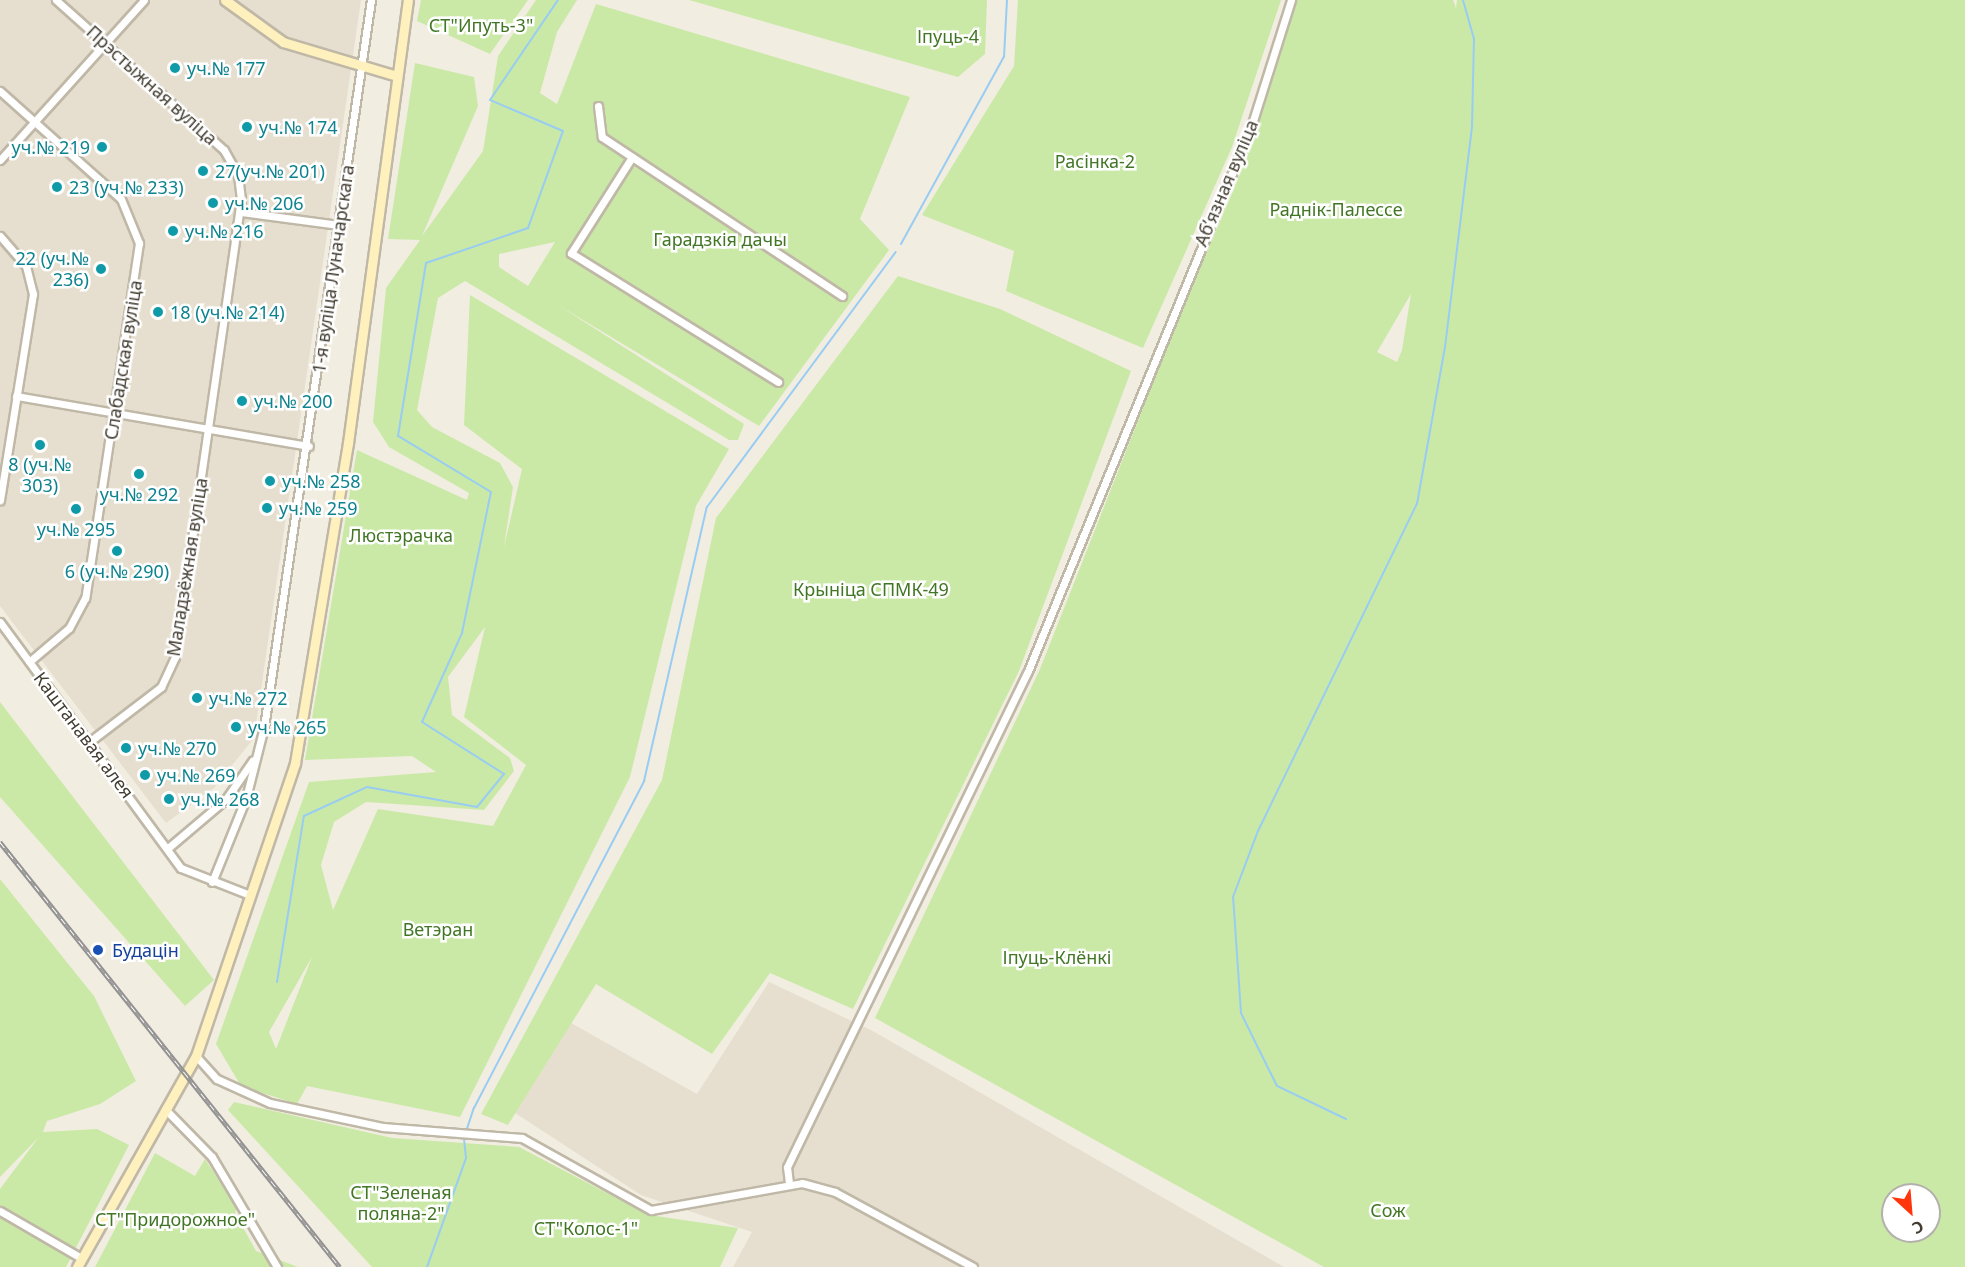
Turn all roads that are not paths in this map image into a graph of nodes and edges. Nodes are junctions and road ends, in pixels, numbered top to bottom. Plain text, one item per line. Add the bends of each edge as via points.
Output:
1 (56, 0) edge
2 (144, 0) edge
3 (225, 0) edge
4 (371, 0) edge
5 (408, 0) edge
6 (1291, 0) edge
7 (106, 44) junction
8 (360, 69) junction
9 (397, 76) junction
10 (0, 91) edge
11 (598, 106) dead end
12 (35, 122) junction
13 (632, 157) junction
14 (0, 160) edge
15 (241, 212) junction
16 (339, 225) junction
17 (0, 236) edge
18 (842, 296) dead end
19 (778, 382) dead end
20 (16, 396) junction
21 (113, 413) junction
22 (209, 427) junction
23 (309, 446) junction
24 (0, 501) edge
25 (0, 622) edge
26 (29, 662) junction
27 (89, 742) junction
28 (258, 752) junction
29 (168, 848) junction
30 (212, 882) junction
31 (250, 895) junction
32 (196, 1056) junction
33 (165, 1109) junction
34 (789, 1183) junction
35 (0, 1211) edge
36 (79, 1263) edge
37 (277, 1267) edge
38 (973, 1267) edge

1 - 7 street, Прэстыжная вуліца
2 - 7 street
3 - 8 street via 283,42
4 - 8 street, 1-я вуліца Луначарскага
5 - 9 street
6 - 34 street, Абʼязная вуліца via 1251,127 1151,363 1028,671 787,1167
7 - 12 street
7 - 15 street, Прэстыжная вуліца via 224,150 238,175
8 - 9 street
8 - 16 street, 1-я вуліца Луначарскага
9 - 31 street via 348,443 296,763
10 - 12 street, Слабадская вуліца
11 - 13 street via 602,137
12 - 14 street
12 - 21 street, Слабадская вуліца via 121,199 136,227 139,260
13 - 18 street
13 - 19 street via 571,253
15 - 16 street
15 - 22 street, Прэстыжная вуліца
16 - 23 street, 1-я вуліца Луначарскага
17 - 20 street via 26,266 33,294
20 - 21 street
20 - 24 street
21 - 22 street
21 - 26 street, Слабадская вуліца via 85,598 69,628
22 - 23 street
22 - 27 street, Маладзёжная вуліца via 176,657 161,687
23 - 28 street, 1-я вуліца Луначарскага
25 - 26 street, Каштанавая алея
26 - 27 street, Каштанавая алея
27 - 29 street, Каштанавая алея
28 - 29 street via 226,799
28 - 30 street
29 - 30 street, Каштанавая алея via 185,872
30 - 31 street, Каштанавая алея
31 - 32 street
32 - 33 street
32 - 34 street via 217,1079 270,1103 383,1127 522,1138 651,1210 723,1201
33 - 36 street
33 - 37 street via 212,1157
34 - 38 street via 835,1192
35 - 36 street

